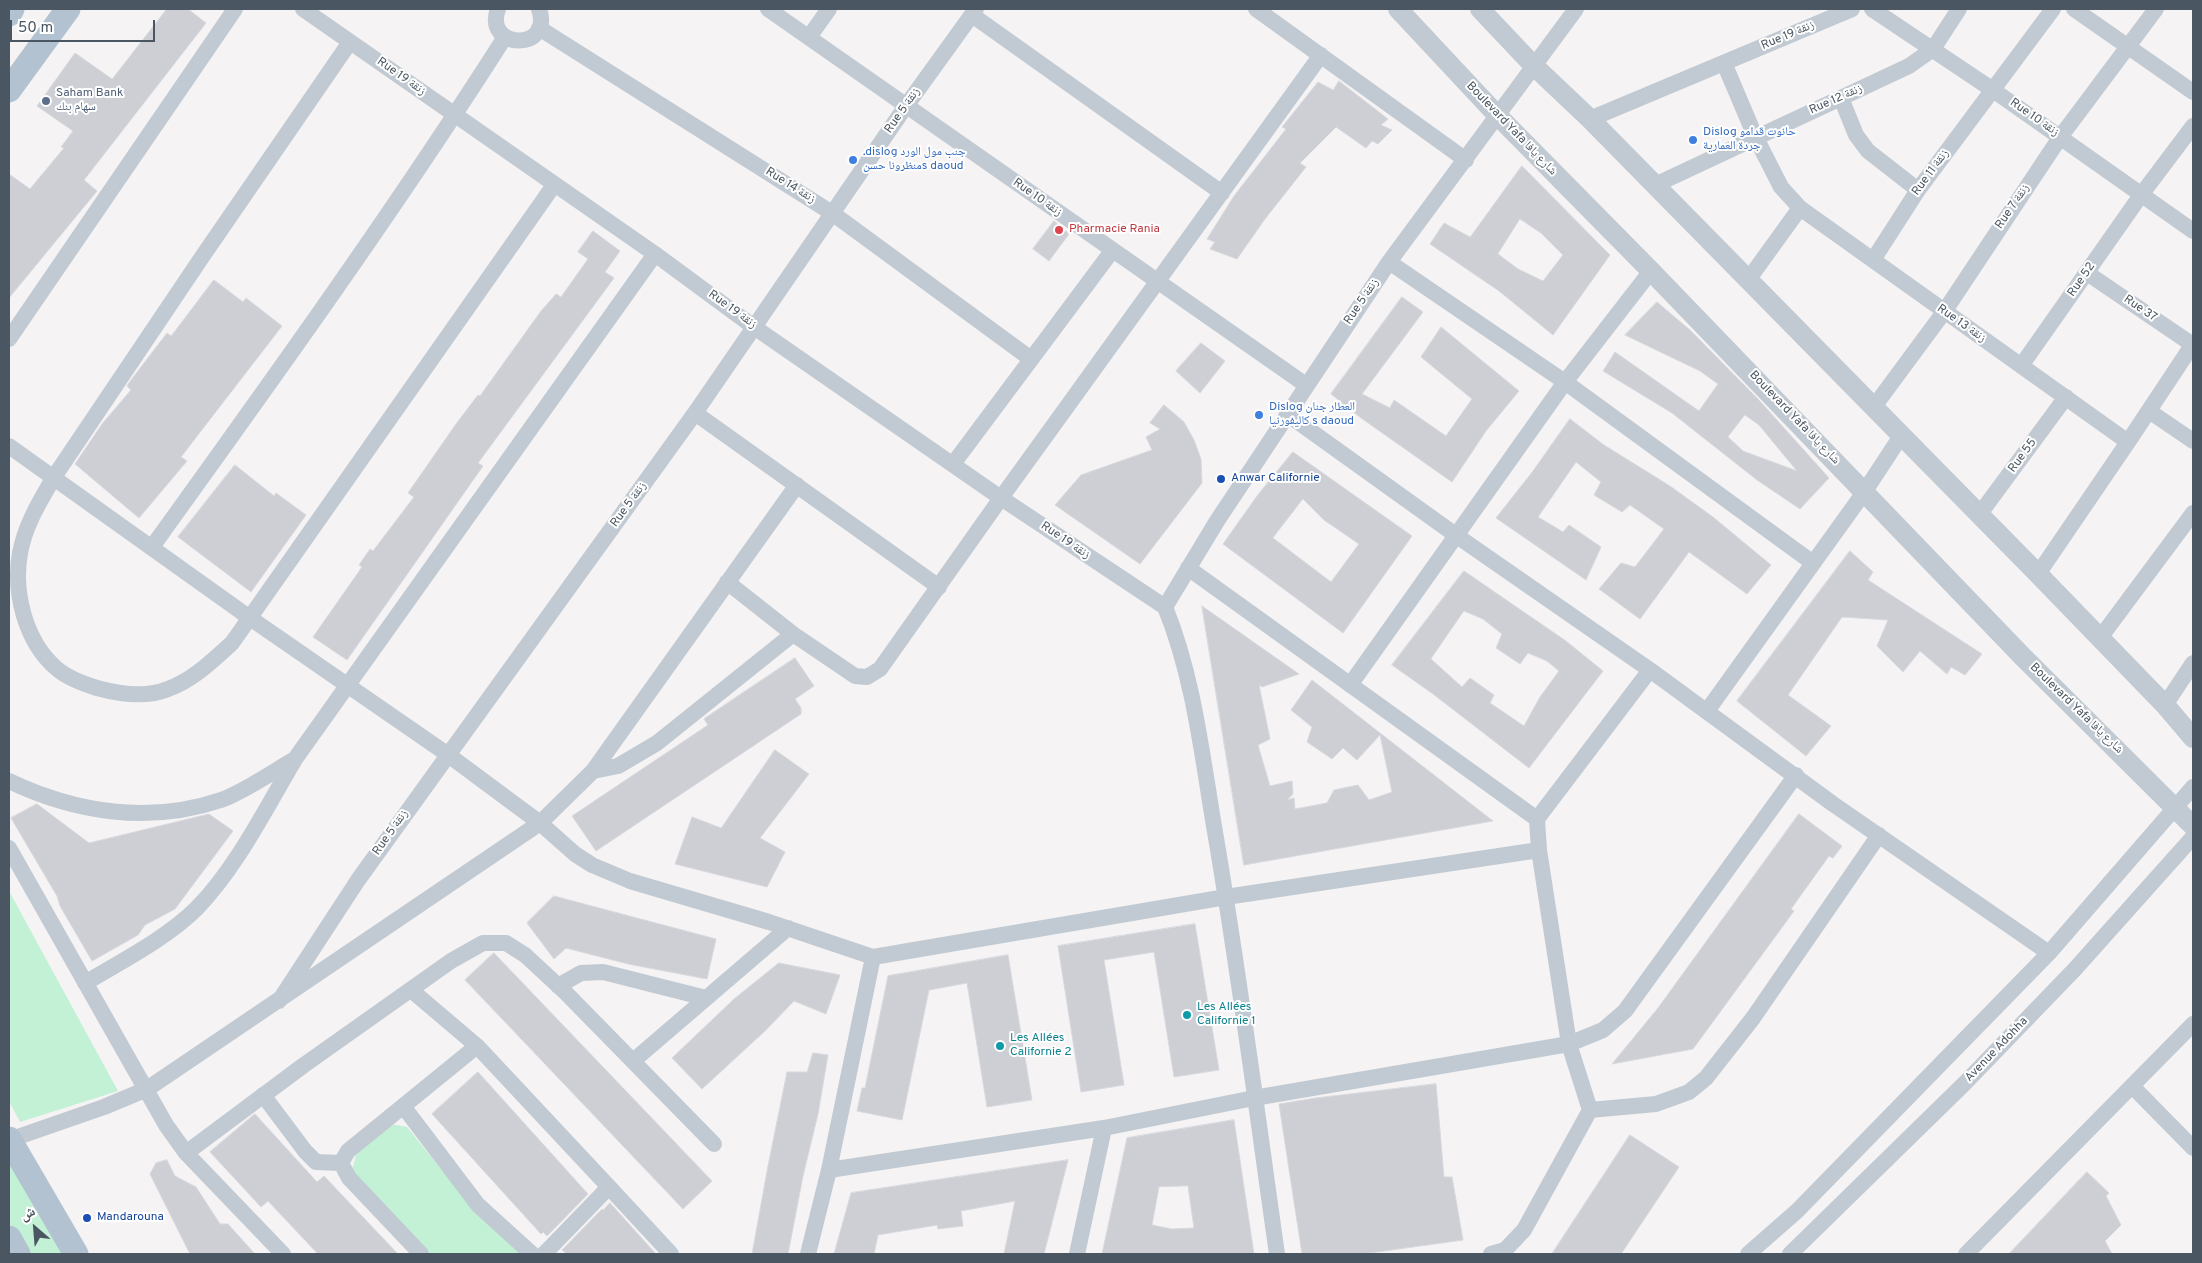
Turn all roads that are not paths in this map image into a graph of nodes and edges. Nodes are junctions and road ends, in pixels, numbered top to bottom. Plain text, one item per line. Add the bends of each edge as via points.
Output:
1 (12, 9) edge
2 (68, 9) edge
3 (235, 9) edge
4 (302, 9) edge
5 (498, 9) edge
6 (539, 9) edge
7 (768, 9) edge
8 (829, 9) edge
9 (1256, 9) edge
10 (1398, 9) edge
11 (1480, 9) edge
12 (1576, 9) edge
13 (1852, 9) edge
14 (1872, 9) edge
15 (1959, 9) edge
16 (2053, 9) edge
17 (2074, 9) edge
18 (2156, 9) edge
19 (974, 12) edge
20 (9, 14) edge
21 (539, 28) junction
22 (505, 37) junction
23 (809, 37) junction
24 (350, 42) junction
25 (2127, 47) junction
26 (1933, 49) junction
27 (1321, 55) junction
28 (1724, 63) junction
29 (1533, 65) junction
30 (9, 90) edge
31 (1993, 90) junction
32 (2193, 92) edge
33 (1841, 98) junction
34 (906, 106) junction
35 (456, 115) junction
36 (1498, 116) junction
37 (1590, 119) junction
38 (2193, 126) edge
39 (1755, 136) junction
40 (2060, 136) junction
41 (1466, 160) junction
42 (554, 185) junction
43 (1655, 185) junction
44 (1918, 190) junction
45 (1222, 193) junction
46 (2142, 195) junction
47 (1800, 208) junction
48 (832, 213) junction
49 (2193, 231) edge
50 (1112, 250) junction
51 (655, 254) junction
52 (1873, 260) junction
53 (1389, 262) junction
54 (1651, 271) junction
55 (2087, 273) junction
56 (1748, 280) junction
57 (1157, 282) junction
58 (1944, 312) junction
59 (754, 327) junction
60 (9, 339) edge
61 (2193, 345) edge
62 (1031, 359) junction
63 (2021, 366) junction
64 (1565, 382) junction
65 (1306, 385) junction
66 (2066, 397) junction
67 (1873, 408) junction
68 (2149, 411) junction
69 (695, 413) junction
70 (1287, 414) junction
71 (1901, 436) junction
72 (2128, 442) junction
73 (2193, 442) edge
74 (9, 446) edge
75 (953, 464) junction
76 (54, 477) junction
77 (797, 485) junction
78 (1865, 491) junction
79 (1001, 498) junction
80 (2193, 513) edge
81 (1979, 515) junction
82 (1457, 536) junction
83 (152, 547) junction
84 (1813, 563) junction
85 (1188, 568) junction
86 (2038, 574) junction
87 (727, 582) junction
88 (939, 587) junction
89 (1165, 607) junction
90 (250, 618) junction
91 (793, 634) junction
92 (2100, 638) junction
93 (2193, 663) edge
94 (1650, 670) junction
95 (350, 685) junction
96 (1350, 685) junction
97 (2165, 705) junction
98 (1707, 711) junction
99 (2193, 738) edge
100 (447, 754) junction
101 (295, 759) junction
102 (593, 771) junction
103 (1796, 775) junction
104 (9, 781) edge
105 (2193, 787) edge
106 (2177, 807) junction
107 (1537, 819) junction
108 (540, 823) junction
109 (2193, 826) edge
110 (1879, 836) junction
111 (2193, 836) edge
112 (9, 848) edge
113 (1539, 850) junction
114 (1226, 897) junction
115 (788, 928) junction
116 (2049, 953) junction
117 (874, 957) junction
118 (85, 983) junction
119 (558, 986) junction
120 (411, 990) junction
121 (706, 998) junction
122 (279, 1000) junction
123 (2193, 1024) edge
124 (1569, 1044) junction
125 (477, 1046) junction
126 (633, 1061) junction
127 (2133, 1087) junction
128 (147, 1089) junction
129 (263, 1095) junction
130 (1254, 1098) junction
131 (403, 1106) junction
132 (1590, 1110) junction
133 (1104, 1128) junction
134 (9, 1139) edge
135 (714, 1144) dead end
136 (2193, 1148) edge
137 (186, 1153) junction
138 (341, 1163) junction
139 (829, 1170) junction
140 (610, 1187) junction
141 (9, 1238) edge
142 (18, 1254) edge
143 (76, 1254) edge
144 (283, 1254) edge
145 (421, 1254) edge
146 (532, 1254) edge
147 (544, 1254) edge
148 (671, 1254) edge
149 (808, 1254) edge
150 (1077, 1254) edge
151 (1277, 1254) edge
152 (1491, 1254) edge
153 (1748, 1254) edge
154 (1790, 1254) edge
155 (1966, 1254) edge

1 - 20 main road
2 - 30 main road
3 - 60 street
4 - 24 street, Rue 19 زنقة
5 - 22 street via 497,27
6 - 21 street via 542,16
7 - 23 street, Rue 10 زنقة
8 - 23 street
9 - 27 street
10 - 36 street, Boulevard Yafa شارع يافا
11 - 29 street
12 - 29 street, Rue 5 زنقة
13 - 28 street, Rue 19 زنقة
14 - 26 street, Rue 10 زنقة
15 - 26 street
16 - 31 street, Rue 11 زنقة
17 - 25 street
18 - 25 street, Rue 7 زنقة
19 - 34 street, Rue 5 زنقة
19 - 45 street
21 - 22 street via 536,34 524,40
21 - 48 street, Rue 14 زنقة
22 - 35 street
23 - 34 street, Rue 10 زنقة
24 - 35 street, Rue 19 زنقة
24 - 76 street
25 - 32 street
25 - 40 street, Rue 7 زنقة
26 - 31 street, Rue 10 زنقة
26 - 33 street, Rue 12 زنقة via 1909,66
27 - 41 street
27 - 45 street
28 - 37 street, Rue 19 زنقة
28 - 39 street, Rue 13 زنقة
29 - 36 street, Rue 5 زنقة
29 - 37 street
31 - 40 street, Rue 10 زنقة
31 - 44 street, Rue 11 زنقة
33 - 39 street, Rue 12 زنقة
33 - 44 street via 1856,135 1868,151
34 - 48 street, Rue 5 زنقة
34 - 50 street, Rue 10 زنقة
35 - 42 street, Rue 19 زنقة
35 - 83 street via 274,379
36 - 41 street, Rue 5 زنقة
36 - 54 street, Boulevard Yafa شارع يافا
37 - 43 street
38 - 46 street, Rue 52
39 - 43 street, Rue 12 زنقة
39 - 47 street, Rue 13 زنقة via 1781,187
40 - 46 street, Rue 10 زنقة
40 - 58 street, Rue 7 زنقة
41 - 53 street, Rue 5 زنقة
42 - 51 street, Rue 19 زنقة
42 - 90 street
43 - 56 street
44 - 52 street, Rue 11 زنقة
45 - 57 street
46 - 49 street, Rue 10 زنقة
46 - 55 street, Rue 52
47 - 52 street, Rue 13 زنقة
47 - 56 street
48 - 59 street, Rue 5 زنقة
48 - 62 street, Rue 14 زنقة
50 - 57 street, Rue 10 زنقة
50 - 62 street
51 - 59 street, Rue 19 زنقة
51 - 95 street
52 - 58 street, Rue 13 زنقة
53 - 64 street
53 - 65 street, Rue 5 زنقة
54 - 64 street
54 - 78 street, Boulevard Yafa شارع يافا
55 - 61 street, Rue 37
55 - 63 street, Rue 52
56 - 67 street
57 - 65 street, Rue 10 زنقة
57 - 79 street
58 - 63 street, Rue 13 زنقة
58 - 67 street, Rue 7 زنقة
59 - 69 street, Rue 5 زنقة
59 - 75 street, Rue 19 زنقة
61 - 68 street
62 - 75 street
63 - 66 street, Rue 13 زنقة
64 - 82 street
64 - 84 street
65 - 70 street, Rue 5 زنقة
66 - 72 street, Rue 13 زنقة
66 - 81 street, Rue 55
67 - 71 street
68 - 72 street
68 - 73 street
69 - 77 street
69 - 100 street, Rue 5 زنقة
70 - 82 street
70 - 85 street, Rue 5 زنقة
71 - 78 street
71 - 81 street
72 - 86 street
74 - 76 street
75 - 79 street, Rue 19 زنقة
76 - 83 street
76 - 90 street via 33,514 20,553 18,571 26,624 39,649 56,669 86,685 109,691 132,694 165,690 184,682 208,664 232,643
77 - 87 street
77 - 88 street
78 - 84 street
78 - 106 street, Boulevard Yafa شارع يافا via 2023,657
79 - 88 street
79 - 89 street, Rue 19 زنقة
80 - 92 street
81 - 86 street
82 - 94 street
82 - 96 street
83 - 90 street
84 - 98 street
85 - 89 street, Rue 5 زنقة
85 - 96 street
86 - 92 street
87 - 91 street
87 - 102 street
88 - 91 street via 880,669 868,677 855,676
89 - 114 street via 1192,697
90 - 95 street
91 - 102 street via 656,743 618,766
92 - 97 street
93 - 97 street
94 - 98 street
94 - 107 street
95 - 100 street
95 - 101 street
96 - 107 street
97 - 99 street
98 - 103 street
100 - 108 street
100 - 122 street, Rue 5 زنقة
101 - 104 street via 223,799 192,808 148,813 112,813 81,806
101 - 118 street via 235,858 196,909 170,930
102 - 108 street
103 - 110 street
103 - 124 street via 1625,1010 1602,1030
105 - 106 street
106 - 109 street, Boulevard Yafa شارع يافا
106 - 116 street
107 - 113 street
108 - 115 street via 592,866 630,881
108 - 122 street
110 - 116 street
110 - 132 street via 1753,1018 1706,1078 1689,1092 1656,1104
111 - 154 street, Avenue Adohha via 2074,969 1965,1083
112 - 118 street
113 - 114 street
113 - 124 street
114 - 117 street
114 - 130 street
115 - 117 street
115 - 121 street
116 - 153 street via 1797,1211
117 - 139 street
118 - 128 street
119 - 120 street via 526,955 506,943 483,943
119 - 121 street via 581,973 603,972
119 - 126 street
120 - 125 street
120 - 129 street
121 - 126 street
122 - 128 street
123 - 127 street
124 - 130 street
124 - 132 street
125 - 131 street
125 - 140 street
126 - 135 street
127 - 136 street
127 - 155 street
128 - 134 street
128 - 137 street via 166,1126
129 - 137 street
129 - 138 street via 316,1162
130 - 133 street
130 - 151 street
131 - 138 street via 348,1151
131 - 146 street via 478,1205
132 - 152 street via 1524,1230 1505,1250
133 - 139 street
133 - 150 street
134 - 143 main road
137 - 144 street
138 - 145 street via 349,1178
139 - 149 street
140 - 147 street
140 - 148 street
141 - 142 main road

